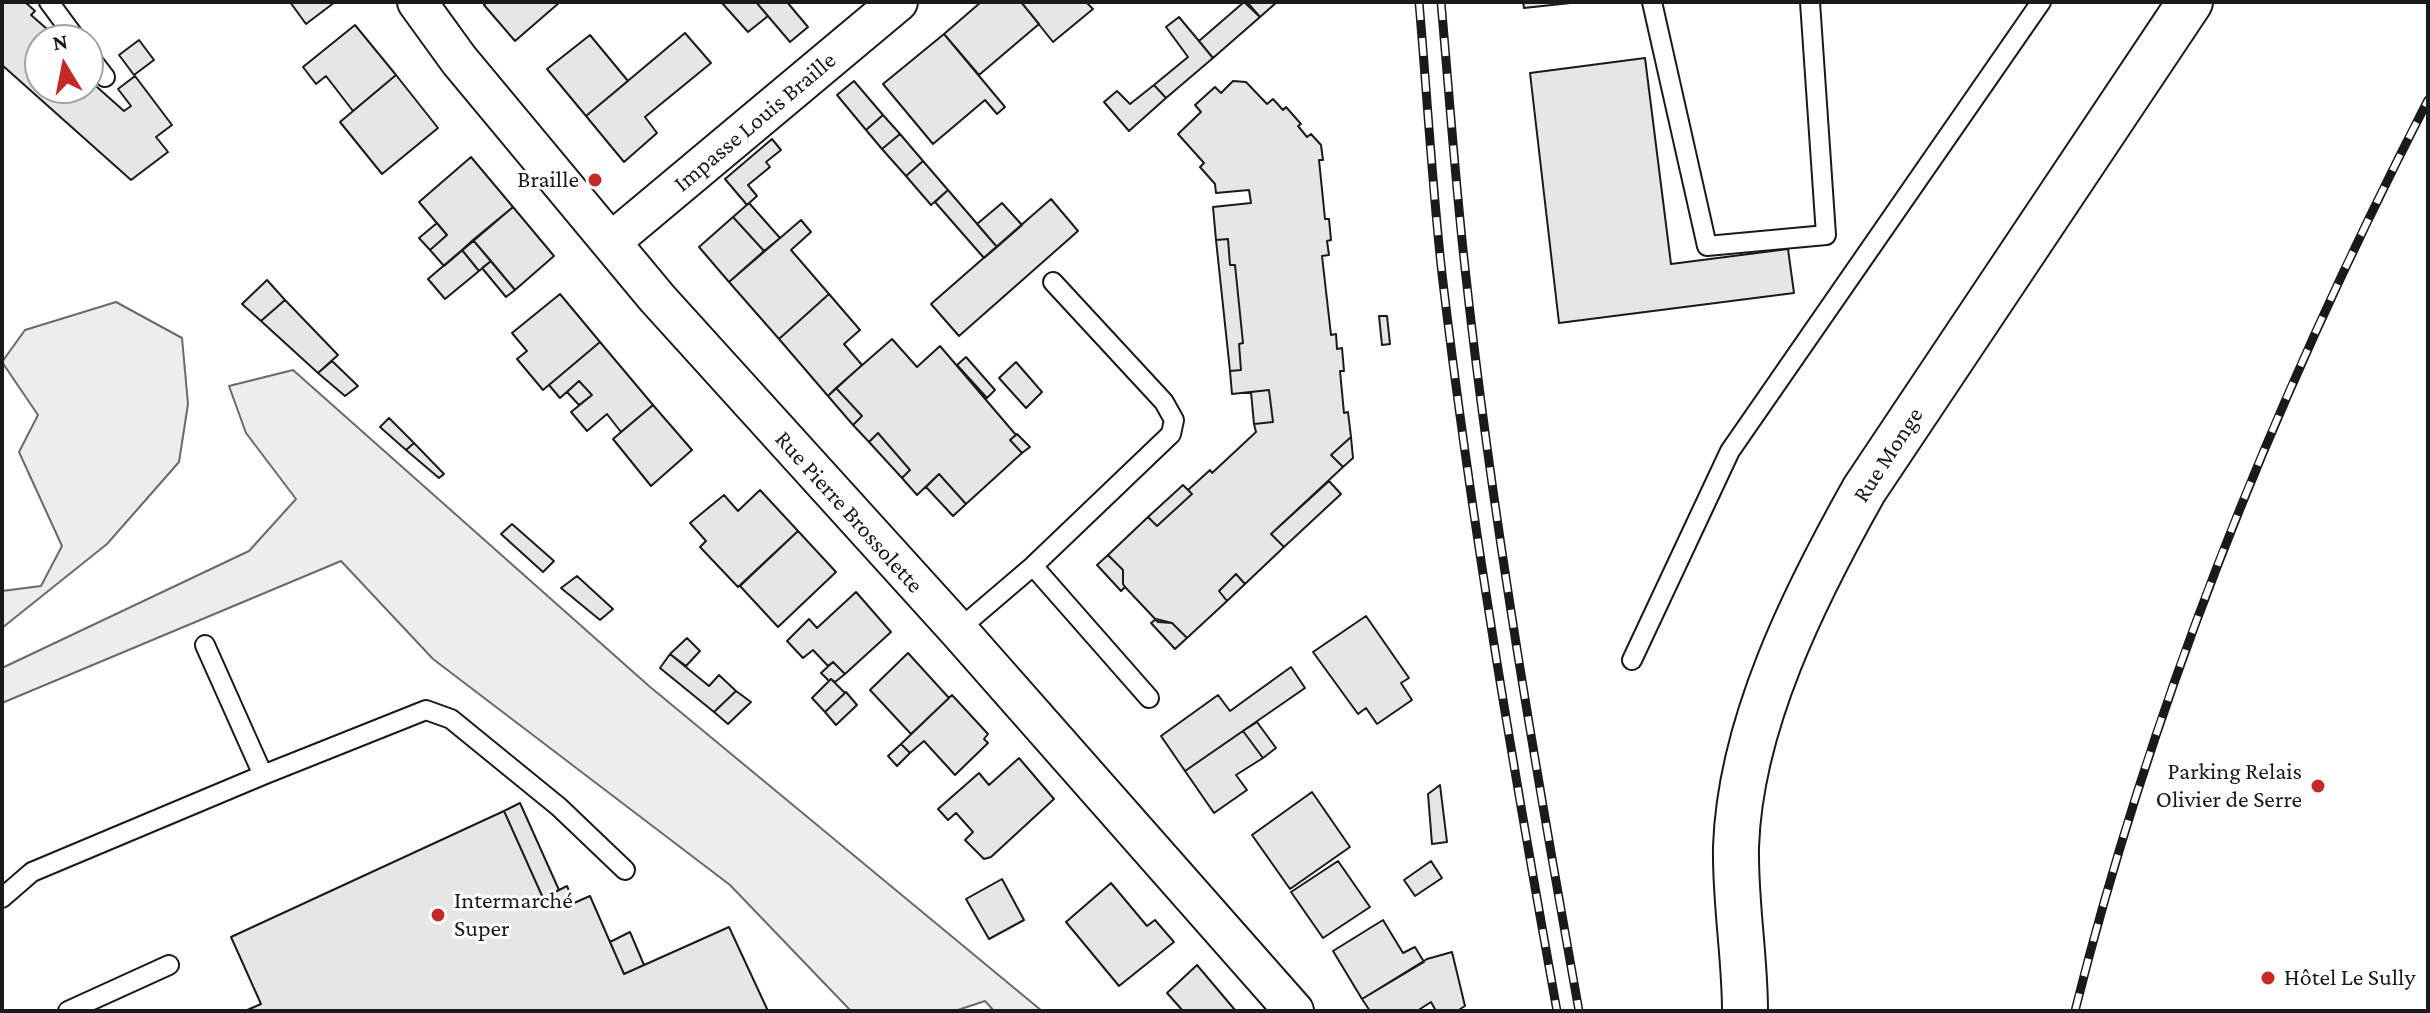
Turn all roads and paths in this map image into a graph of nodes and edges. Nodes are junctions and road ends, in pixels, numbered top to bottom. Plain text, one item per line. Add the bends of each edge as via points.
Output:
1 (49, 2) edge
2 (417, 2) edge
3 (898, 2) edge
4 (1652, 2) edge
5 (1810, 2) edge
6 (2041, 2) edge
7 (2190, 2) edge
8 (65, 24) edge
9 (611, 242) junction
10 (1053, 282) dead end
11 (1033, 566) junction
12 (958, 630) junction
13 (205, 645) dead end
14 (1632, 660) dead end
15 (1149, 698) dead end
16 (263, 775) junction
17 (625, 870) dead end
18 (2, 898) edge
19 (169, 965) dead end
20 (1745, 966) junction
21 (68, 1011) edge
22 (1294, 1011) edge
23 (1745, 1011) edge
24 (1768, 1011) edge

1 - 8 lane
2 - 9 street, Rue Pierre Brossolette
3 - 9 street, Impasse Louis Braille
4 - 5 lane via 1707,246 1826,235
6 - 14 lane via 1730,451
7 - 20 street, Rue Monge via 1864,490 1824,561 1777,669 1742,792 1736,911
9 - 12 street, Rue Pierre Brossolette
10 - 11 lane via 1164,402 1174,420 1171,434
11 - 12 lane
11 - 15 lane
12 - 22 street, Rue Pierre Brossolette
13 - 16 lane
16 - 17 lane via 426,710 451,719 559,807
16 - 18 lane via 32,872
19 - 21 lane
20 - 23 street, Rue Monge
20 - 24 street, Rue Monge

